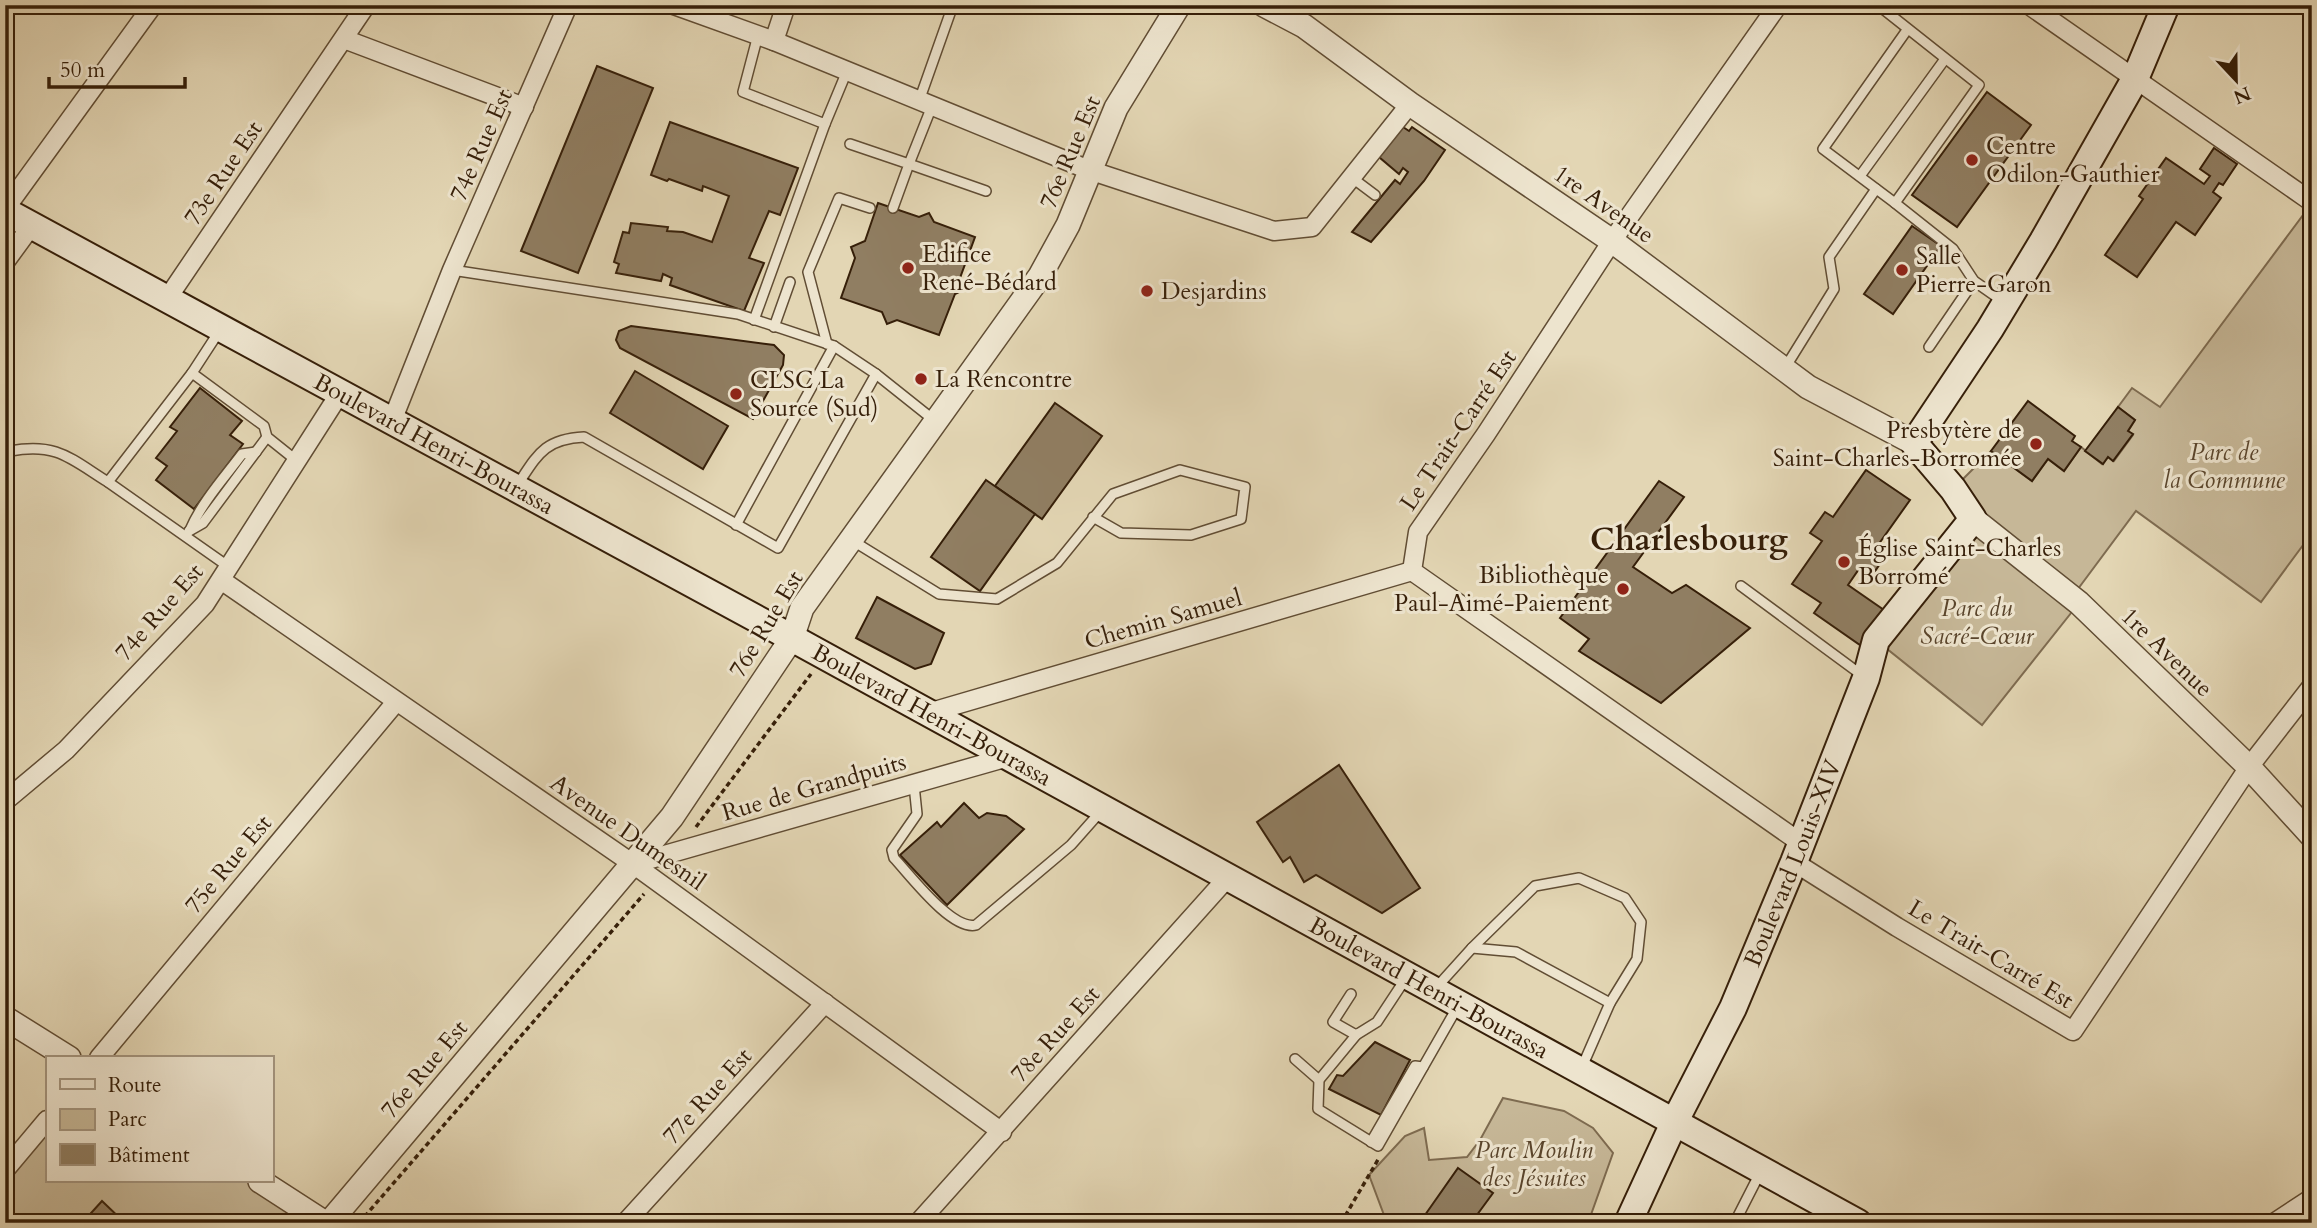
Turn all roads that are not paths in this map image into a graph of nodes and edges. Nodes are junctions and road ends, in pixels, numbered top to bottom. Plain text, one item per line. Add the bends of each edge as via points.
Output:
1 (153, 5) edge
2 (366, 5) edge
3 (568, 5) edge
4 (674, 5) edge
5 (786, 5) edge
6 (953, 5) edge
7 (1178, 5) edge
8 (1264, 5) edge
9 (1778, 5) edge
10 (1878, 5) edge
11 (2029, 5) edge
12 (2166, 5) edge
13 (1907, 30) junction
14 (766, 38) junction
15 (344, 39) junction
16 (1945, 59) junction
17 (847, 71) junction
18 (2134, 79) junction
19 (926, 103) junction
20 (1410, 104) junction
21 (524, 107) junction
22 (825, 124) junction
23 (850, 144) dead end
24 (909, 164) junction
25 (1089, 170) junction
26 (1860, 176) junction
27 (1351, 177) junction
28 (1876, 189) junction
29 (986, 191) dead end
30 (1375, 195) dead end
31 (2312, 202) edge
32 (1895, 203) junction
33 (870, 208) dead end
34 (893, 208) dead end
35 (5, 210) edge
36 (32, 225) junction
37 (1612, 241) junction
38 (5, 262) edge
39 (452, 270) junction
40 (1974, 281) junction
41 (790, 282) dead end
42 (167, 299) junction
43 (2005, 303) junction
44 (754, 320) junction
45 (774, 327) junction
46 (221, 328) junction
47 (831, 345) junction
48 (1929, 346) dead end
49 (1784, 369) junction
50 (192, 373) junction
51 (876, 374) junction
52 (340, 393) junction
53 (392, 421) junction
54 (935, 421) junction
55 (267, 437) junction
56 (1914, 443) junction
57 (7, 452) edge
58 (297, 461) junction
59 (108, 482) junction
60 (515, 488) junction
61 (1093, 517) junction
62 (1973, 519) junction
63 (736, 525) junction
64 (187, 533) junction
65 (851, 541) junction
66 (1412, 571) junction
67 (225, 573) junction
68 (1741, 586) dead end
69 (792, 638) junction
70 (1866, 678) junction
71 (2312, 686) edge
72 (396, 702) junction
73 (928, 713) junction
74 (1008, 757) junction
75 (2249, 767) junction
76 (914, 785) junction
77 (5, 802) edge
78 (1103, 809) junction
79 (2312, 836) edge
80 (1797, 853) junction
81 (632, 864) junction
82 (1228, 877) junction
83 (1472, 948) junction
84 (1407, 976) junction
85 (1433, 990) junction
86 (1351, 993) dead end
87 (825, 1003) junction
88 (1610, 1003) junction
89 (1459, 1005) junction
90 (5, 1018) edge
91 (1357, 1034) junction
92 (66, 1056) edge
93 (101, 1056) edge
94 (1295, 1059) dead end
95 (1580, 1071) junction
96 (1319, 1080) junction
97 (46, 1121) edge
98 (1674, 1123) junction
99 (1002, 1132) junction
100 (5, 1170) edge
101 (1761, 1170) junction
102 (262, 1182) edge
103 (2312, 1198) edge
104 (327, 1223) edge
105 (625, 1223) edge
106 (918, 1223) edge
107 (1628, 1223) edge
108 (1746, 1223) edge
109 (1858, 1223) edge
110 (2274, 1223) edge

1 - 35 street
2 - 15 street, 73e Rue Est
3 - 21 street, 74e Rue Est
4 - 14 street
5 - 14 street
6 - 19 lane
7 - 25 street, 76e Rue Est via 1116,108
8 - 20 street, 1re Avenue via 1304,26
9 - 37 street, Le Trait-Carré Est
10 - 13 lane
11 - 18 street
12 - 18 main road
13 - 16 lane
13 - 26 lane via 1823,149
14 - 17 street
14 - 22 lane via 743,92
15 - 21 street
15 - 42 street, 73e Rue Est
16 - 26 lane
16 - 32 lane via 1979,85
17 - 19 street
17 - 22 lane
18 - 31 street
18 - 43 main road
19 - 24 lane
19 - 25 street
20 - 27 street
20 - 37 street, 1re Avenue
21 - 39 street, 74e Rue Est
22 - 44 lane
23 - 24 lane
24 - 29 lane
24 - 34 lane
25 - 27 street via 1274,231 1312,227
25 - 54 street, 76e Rue Est via 1068,225 1041,276
26 - 28 lane
27 - 30 lane
28 - 32 lane
28 - 49 lane via 1829,257 1834,289
32 - 40 lane via 1953,249
33 - 47 lane via 839,198 808,272
35 - 36 main road, Boulevard Henri-Bourassa
36 - 38 street
36 - 42 main road, Boulevard Henri-Bourassa
37 - 49 street, 1re Avenue
37 - 66 street, Le Trait-Carré Est via 1419,532
39 - 44 lane
39 - 53 street, 74e Rue Est
40 - 43 lane
40 - 48 lane
41 - 45 lane
42 - 46 main road, Boulevard Henri-Bourassa
43 - 56 main road
44 - 45 lane
45 - 47 lane
46 - 50 lane
46 - 52 main road, Boulevard Henri-Bourassa
47 - 51 lane
47 - 63 lane
49 - 56 street, 1re Avenue via 1808,387
50 - 55 lane via 264,426
50 - 59 lane
51 - 54 lane
51 - 63 lane via 778,548
52 - 53 main road, Boulevard Henri-Bourassa
52 - 58 street, 74e Rue Est
53 - 60 main road, Boulevard Henri-Bourassa
54 - 65 street, 76e Rue Est
55 - 58 lane
55 - 64 lane via 256,452 242,454
56 - 62 main road
57 - 59 lane via 28,447 53,449
58 - 67 street, 74e Rue Est
59 - 64 lane
60 - 63 lane via 542,450 564,438 584,437
60 - 69 main road, Boulevard Henri-Bourassa
61 - 61 lane via 1121,533 1191,535 1241,519 1245,487 1181,470 1113,494
61 - 65 lane via 1057,564 997,599 939,594
62 - 70 main road, Boulevard Louis-XIV via 1876,640
62 - 75 street, 1re Avenue via 2079,603
64 - 67 lane
65 - 69 street, 76e Rue Est via 802,608
66 - 73 street, Chemin Samuel
66 - 80 street, Le Trait-Carré Est
67 - 72 street, Avenue Dumesnil
67 - 77 street, 74e Rue Est via 205,604 66,750
68 - 70 lane
69 - 73 main road, Boulevard Henri-Bourassa
69 - 81 street, 76e Rue Est via 672,817
70 - 80 main road, Boulevard Louis-XIV
71 - 75 street
72 - 81 street, Avenue Dumesnil
72 - 93 street, 75e Rue Est
73 - 74 main road, Boulevard Henri-Bourassa
74 - 76 street, Rue de Grandpuits
74 - 78 main road, Boulevard Henri-Bourassa
75 - 79 street, 1re Avenue
75 - 80 street, Le Trait-Carré Est via 2073,1031 1897,927
76 - 78 lane via 917,814 892,850 894,858 946,914 970,927 1071,845
76 - 81 street, Rue de Grandpuits
78 - 82 main road, Boulevard Henri-Bourassa
80 - 98 main road, Boulevard Louis-XIV via 1732,1008
81 - 87 street, Avenue Dumesnil
81 - 104 street, 76e Rue Est
82 - 84 main road, Boulevard Henri-Bourassa
82 - 99 street, 78e Rue Est
83 - 85 lane
83 - 88 lane via 1516,952
83 - 88 lane via 1535,886 1579,878 1625,898 1641,922 1637,959
84 - 85 main road, Boulevard Henri-Bourassa
84 - 91 lane via 1377,1022
85 - 89 main road, Boulevard Henri-Bourassa
86 - 91 lane via 1332,1022
87 - 99 street, Avenue Dumesnil
87 - 105 street, 77e Rue Est
88 - 95 lane
89 - 95 main road, Boulevard Henri-Bourassa
89 - 96 lane via 1378,1146 1318,1109
90 - 92 street
91 - 96 lane
94 - 96 lane
95 - 98 main road, Boulevard Henri-Bourassa
97 - 100 street
98 - 101 main road, Boulevard Henri-Bourassa
98 - 107 main road, Boulevard Louis-XIV
99 - 106 street, 78e Rue Est
101 - 108 lane via 1737,1217
101 - 109 main road, Boulevard Henri-Bourassa
102 - 104 street
103 - 110 street

